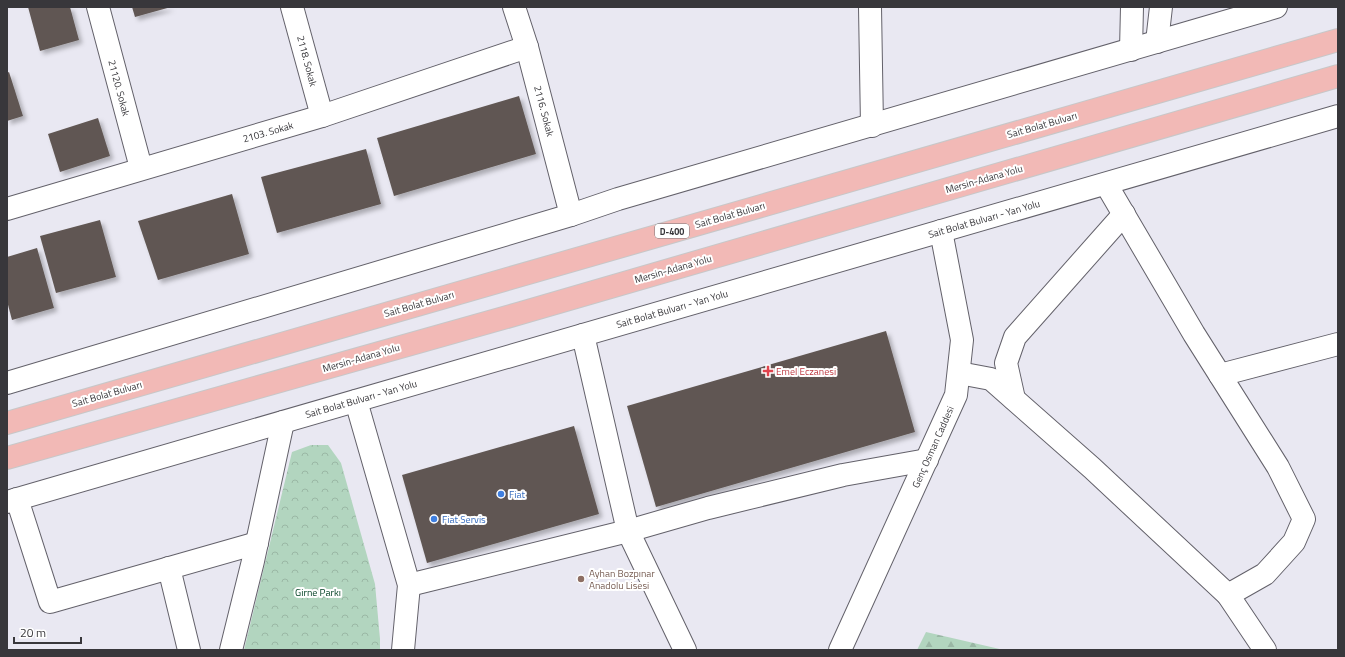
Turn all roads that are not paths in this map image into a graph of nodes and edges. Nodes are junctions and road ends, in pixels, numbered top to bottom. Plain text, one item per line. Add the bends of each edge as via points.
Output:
1 (98, 7) edge
2 (292, 7) edge
3 (514, 7) edge
4 (870, 7) edge
5 (1132, 7) edge
6 (1161, 7) edge
7 (1276, 7) edge
8 (1338, 40) edge
9 (1157, 42) junction
10 (527, 47) junction
11 (1131, 50) junction
12 (1338, 76) edge
13 (322, 116) junction
14 (1338, 116) edge
15 (872, 126) junction
16 (141, 168) junction
17 (1106, 184) junction
18 (7, 209) edge
19 (1124, 214) junction
20 (571, 215) junction
21 (941, 231) junction
22 (583, 335) junction
23 (1338, 344) edge
24 (959, 373) junction
25 (1220, 375) junction
26 (7, 383) edge
27 (1014, 399) junction
28 (356, 401) junction
29 (283, 422) junction
30 (7, 423) edge
31 (7, 458) edge
32 (927, 460) junction
33 (12, 500) edge
34 (628, 530) junction
35 (257, 543) junction
36 (169, 568) junction
37 (409, 585) junction
38 (1228, 595) junction
39 (189, 650) edge
40 (231, 650) edge
41 (403, 650) edge
42 (685, 650) edge
43 (840, 650) edge
44 (1265, 650) edge

1 - 16 street, 21120. Sokak
2 - 13 street, 2118. Sokak
3 - 10 street, 2116. Sokak
4 - 15 street
5 - 11 street
6 - 9 street
7 - 9 street
8 - 30 highway, Sait Bolat Bulvarı / D-400
9 - 11 street
10 - 13 street, 2103. Sokak
10 - 20 street, 2116. Sokak
11 - 15 street
12 - 31 highway, Mersin-Adana Yolu via 529,311
13 - 16 street, 2103. Sokak
14 - 17 street, Sait Bolat Bulvarı - Yan Yolu
15 - 20 street via 618,199
16 - 18 street, 2103. Sokak
17 - 19 street
17 - 21 street, Sait Bolat Bulvarı - Yan Yolu
19 - 25 street
19 - 27 street via 1015,337 1006,363
20 - 26 street
21 - 22 street, Sait Bolat Bulvarı - Yan Yolu
21 - 24 street, Genç Osman Caddesi via 962,340
22 - 28 street, Sait Bolat Bulvarı - Yan Yolu
22 - 34 street
23 - 25 street
24 - 27 street via 991,379
24 - 32 street, Genç Osman Caddesi via 956,394
25 - 38 street via 1278,467 1304,519 1294,542 1265,574
27 - 38 street
28 - 29 street, Sait Bolat Bulvarı - Yan Yolu
28 - 37 street
29 - 33 street, Sait Bolat Bulvarı - Yan Yolu
29 - 35 street
32 - 34 street via 843,475
32 - 43 street, Genç Osman Caddesi
33 - 36 street via 50,602
34 - 37 street
34 - 42 street
35 - 36 street
35 - 40 street
36 - 39 street
37 - 41 street
38 - 44 street

